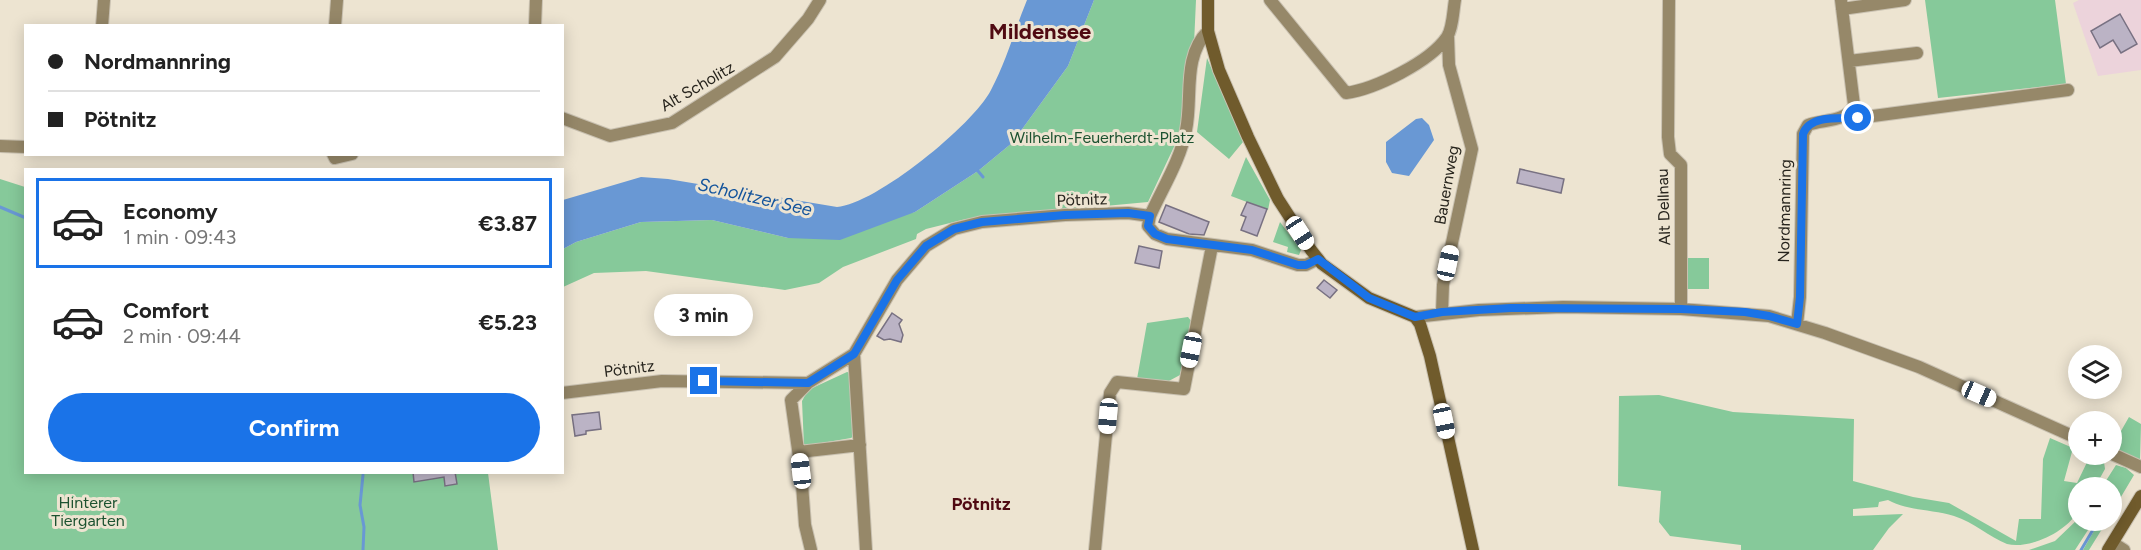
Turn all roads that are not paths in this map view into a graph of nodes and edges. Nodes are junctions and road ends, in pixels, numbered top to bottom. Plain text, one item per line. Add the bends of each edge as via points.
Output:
1 (104, 0) edge
2 (337, 0) edge
3 (536, 0) edge
4 (820, 0) edge
5 (1208, 0) edge
6 (1270, 0) edge
7 (1455, 0) edge
8 (1669, 0) edge
9 (1905, 0) edge
10 (1841, 4) edge
11 (102, 24) edge
12 (335, 24) edge
13 (535, 24) edge
14 (1208, 31) junction
15 (1448, 35) junction
16 (1917, 53) dead end
17 (1430, 56) junction
18 (1849, 61) junction
19 (1449, 65) junction
20 (2068, 90) dead end
21 (1844, 116) junction
22 (564, 119) edge
23 (0, 146) edge
24 (24, 147) edge
25 (1150, 216) junction
26 (1212, 246) junction
27 (1318, 259) junction
28 (1681, 309) junction
29 (1442, 312) junction
30 (1415, 317) junction
31 (1797, 324) junction
32 (854, 354) junction
33 (808, 383) junction
34 (564, 393) edge
35 (2068, 434) edge
36 (860, 445) junction
37 (799, 452) junction
38 (2122, 458) edge
39 (2141, 467) edge
40 (2141, 496) edge
41 (2110, 547) edge
42 (811, 550) edge
43 (866, 550) edge
44 (1095, 550) edge
45 (1473, 550) edge
46 (2124, 550) edge

1 - 11 street
2 - 12 street
3 - 13 street
4 - 22 street, Alt Scholitz via 775,57 672,123 610,136
5 - 14 street
6 - 17 street via 1346,93 1362,91
7 - 15 street
8 - 28 street, Alt Dellnau via 1668,137 1670,154 1681,165
9 - 10 street
10 - 18 street
14 - 25 street via 1199,40 1195,53 1186,130
14 - 27 street via 1219,70 1248,137 1278,199
15 - 17 street
15 - 19 street, Bauernweg
16 - 18 street
17 - 19 street
18 - 21 street via 1854,105
19 - 29 street, Bauernweg via 1472,149 1443,285
20 - 21 street, Nordmannring via 1858,118
21 - 31 street, Nordmannring via 1808,125 1803,134
23 - 24 street
25 - 26 street via 1148,226 1155,234
25 - 32 street, Pötnitz via 1065,215 982,222 954,229 926,246 897,280
26 - 27 street via 1252,250 1298,265
26 - 44 street via 1184,389 1118,382 1110,393
27 - 30 street via 1369,298
28 - 29 street via 1511,308
28 - 31 street via 1745,312
29 - 30 street
30 - 45 street via 1430,356
31 - 35 street via 1919,367
32 - 33 street, Pötnitz
32 - 36 street
33 - 34 street, Pötnitz via 662,381
33 - 37 street, Pötnitz via 791,400
36 - 37 street
36 - 43 street
37 - 42 street, Pötnitz
38 - 39 street
40 - 41 street
41 - 46 street

